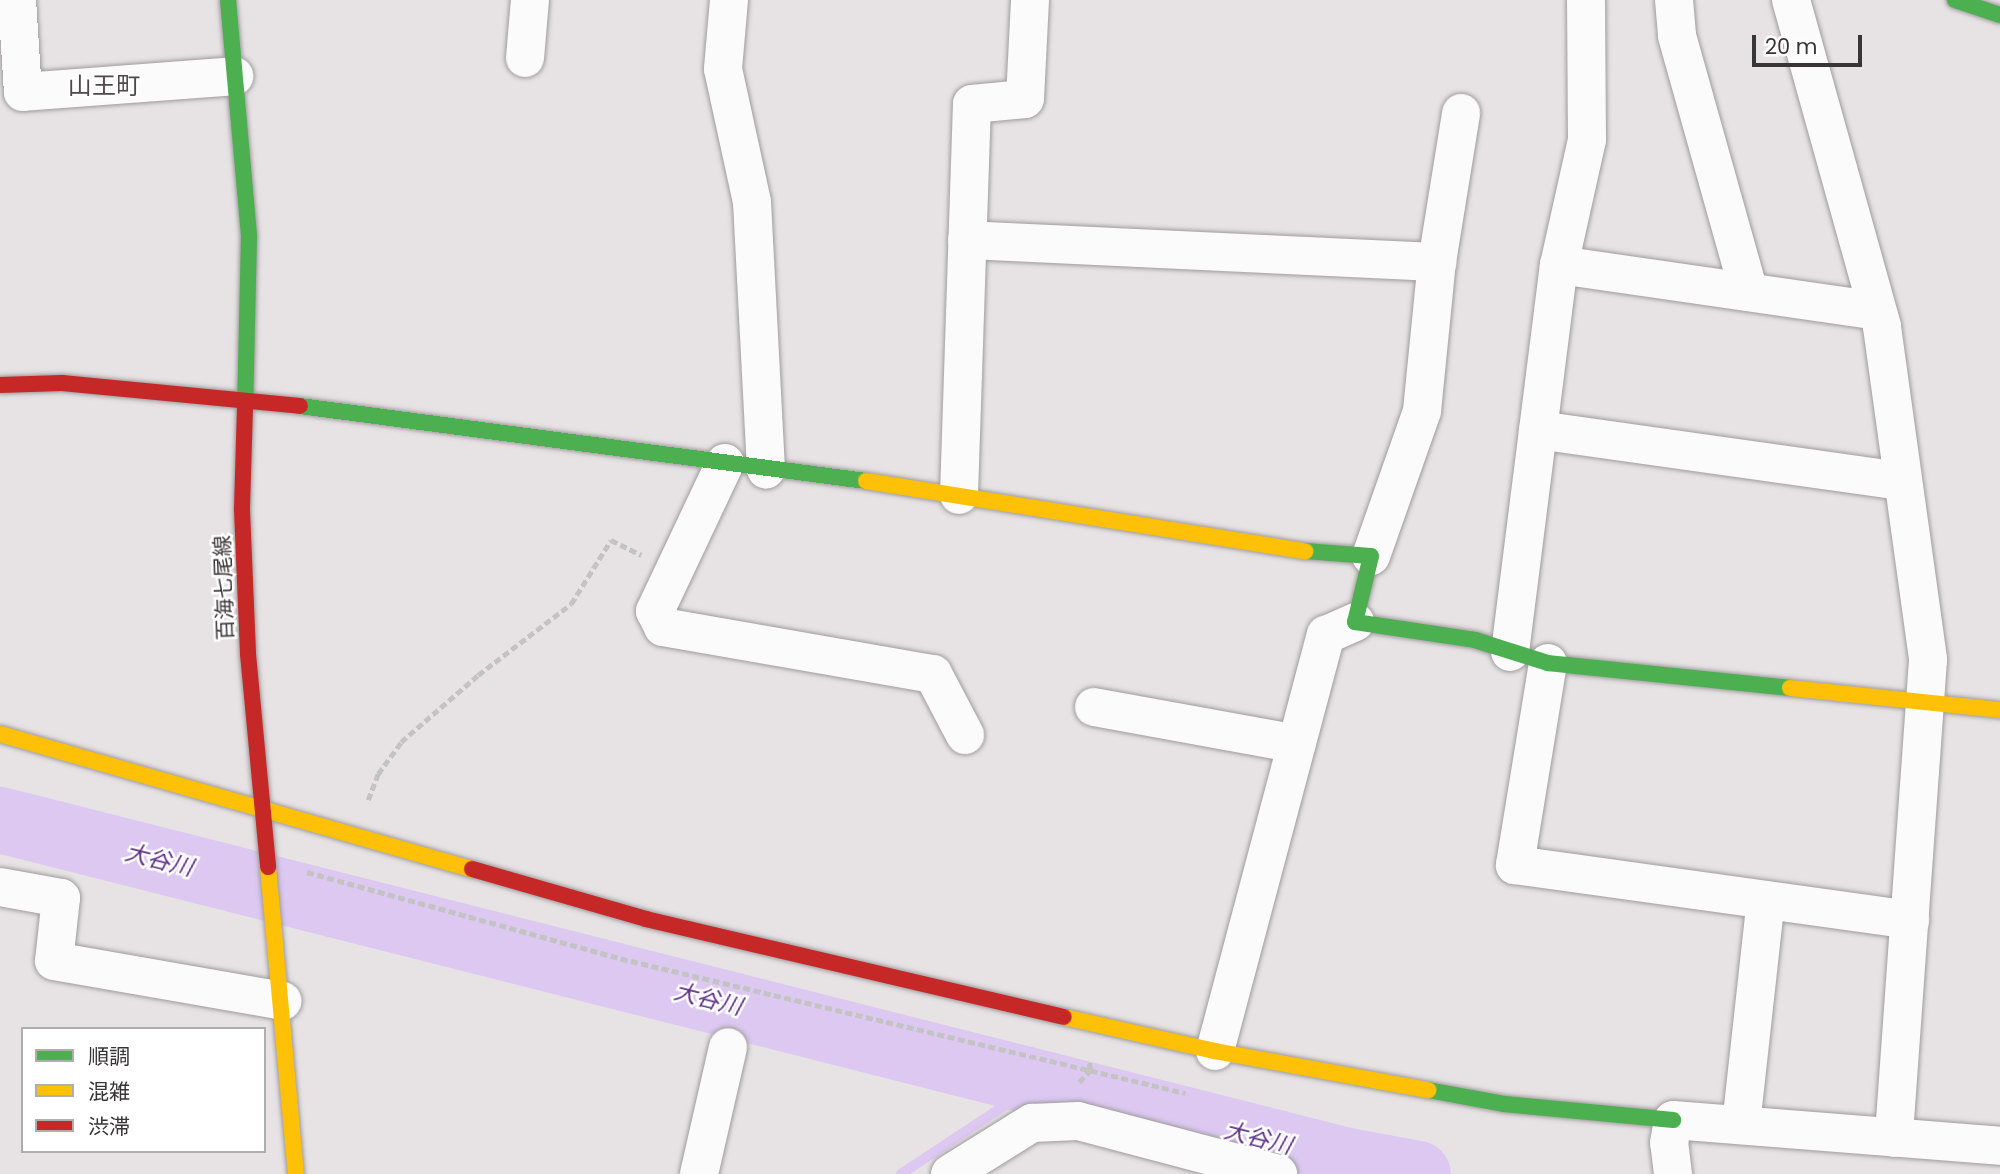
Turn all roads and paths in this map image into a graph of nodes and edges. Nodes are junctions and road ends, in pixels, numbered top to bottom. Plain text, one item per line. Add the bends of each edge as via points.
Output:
1 (17, 0) edge
2 (228, 0) edge
3 (530, 0) edge
4 (729, 0) edge
5 (1030, 0) edge
6 (1586, 0) edge
7 (1674, 0) edge
8 (1791, 0) edge
9 (1955, 0) edge
10 (2000, 15) edge
11 (525, 58) dead end
12 (234, 76) junction
13 (1461, 113) dead end
14 (967, 240) junction
15 (1437, 262) junction
16 (1559, 265) junction
17 (1749, 292) junction
18 (1877, 311) junction
19 (0, 385) edge
20 (248, 399) junction
21 (1538, 430) junction
22 (724, 463) junction
23 (766, 470) junction
24 (1901, 481) junction
25 (959, 495) junction
26 (1371, 555) junction
27 (674, 570) junction
28 (1354, 622) junction
29 (1510, 652) junction
30 (1548, 663) junction
31 (1927, 702) junction
32 (1094, 707) dead end
33 (2000, 710) edge
34 (0, 734) edge
35 (965, 734) dead end
36 (1297, 744) junction
37 (260, 811) junction
38 (354, 836) junction
39 (0, 887) edge
40 (1766, 900) junction
41 (1910, 920) junction
42 (283, 1001) junction
43 (728, 1047) dead end
44 (1215, 1051) junction
45 (1673, 1120) junction
46 (1741, 1125) junction
47 (1894, 1138) junction
48 (2000, 1146) edge
49 (296, 1174) edge
50 (699, 1174) edge
51 (950, 1174) edge
52 (1278, 1174) edge
53 (1673, 1174) edge

1 - 12 street via 23,93
2 - 12 main road, 百海七尾線
3 - 11 street
4 - 23 street via 723,69 752,202
5 - 14 street via 1025,99 972,104
6 - 16 street via 1587,140
7 - 17 street via 1677,36
8 - 18 street
9 - 10 main road
12 - 20 main road, 百海七尾線 via 249,236
13 - 15 street
14 - 15 street
14 - 25 street
15 - 26 street via 1422,411
16 - 17 street
16 - 21 street
17 - 18 street
18 - 24 street
19 - 20 main road via 62,383
20 - 22 main road
20 - 37 main road, 百海七尾線 via 242,510
21 - 24 street
21 - 29 street
22 - 23 main road
22 - 27 street
23 - 25 main road
24 - 31 street via 1928,660
25 - 26 main road via 1311,552
26 - 28 main road
27 - 35 street via 655,611 663,627 933,674
27 - 38 path via 611,540 571,604 401,742 378,774
28 - 29 main road via 1475,640
28 - 36 street via 1326,635
29 - 30 main road
30 - 31 main road
30 - 40 street via 1515,865
31 - 33 main road
31 - 41 street
32 - 36 street
34 - 37 main road
36 - 44 street
37 - 38 main road
37 - 42 main road, 百海七尾線
38 - 44 main road via 646,919
39 - 42 street via 61,898 54,961
40 - 41 street
40 - 46 street
41 - 47 street
42 - 49 main road, 百海七尾線
43 - 50 street
44 - 45 main road via 1504,1104
45 - 46 street
45 - 53 street via 1669,1143
46 - 47 street
47 - 48 street
51 - 52 street via 1032,1123 1078,1121

